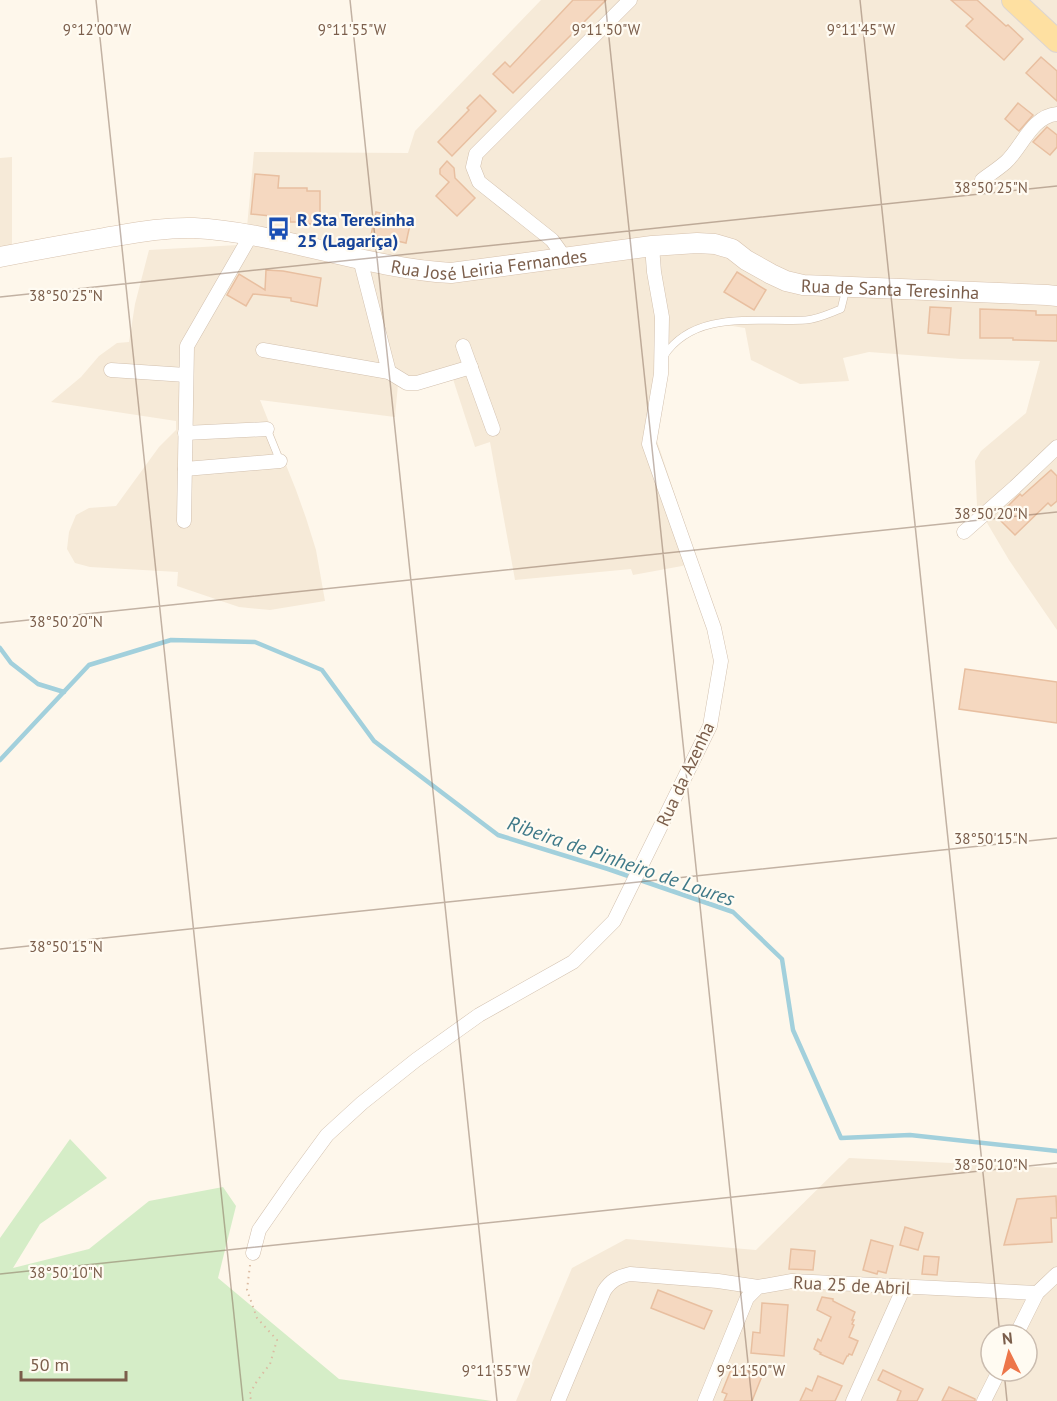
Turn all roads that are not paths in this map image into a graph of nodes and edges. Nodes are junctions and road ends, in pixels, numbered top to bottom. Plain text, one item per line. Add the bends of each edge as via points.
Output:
1 (630, 0) edge
2 (1013, 0) edge
3 (1057, 41) edge
4 (1057, 114) edge
5 (982, 180) dead end
6 (251, 235) junction
7 (652, 246) junction
8 (732, 249) joint
9 (0, 257) edge
10 (565, 258) junction
11 (360, 259) junction
12 (846, 287) junction
13 (1057, 296) edge
14 (463, 346) dead end
15 (263, 350) dead end
16 (661, 360) junction
17 (471, 368) junction
18 (111, 370) dead end
19 (389, 372) junction
20 (186, 375) junction
21 (267, 429) joint
22 (493, 429) dead end
23 (185, 433) junction
24 (1057, 447) edge
25 (280, 461) joint
26 (185, 469) junction
27 (184, 521) dead end
28 (964, 532) dead end
29 (253, 1253) road end
30 (1057, 1274) edge
31 (758, 1287) junction
32 (904, 1287) junction
33 (1037, 1293) junction
34 (1022, 1323) edge
35 (993, 1383) edge
36 (558, 1401) edge
37 (705, 1401) edge
38 (853, 1401) edge
39 (984, 1401) edge

1 - 10 street via 474,160 479,182 552,240
2 - 3 main road
4 - 5 street via 1038,122 1006,162
6 - 9 main road, Rua José Leiria Fernandes via 170,228
6 - 11 main road, Rua José Leiria Fernandes
6 - 20 street via 187,346
7 - 8 main road, Rua José Leiria Fernandes via 697,243
7 - 10 main road, Rua José Leiria Fernandes
7 - 16 street, Rua da Azenha via 662,317
8 - 12 main road, Rua de Santa Teresinha via 786,281
10 - 11 main road, Rua José Leiria Fernandes via 451,273
11 - 19 street
12 - 13 main road, Rua de Santa Teresinha
12 - 16 lane via 842,309 809,320 721,322 700,327 670,346
14 - 17 street
15 - 19 street
16 - 29 street, Rua da Azenha via 649,444 714,628 721,661 710,726 614,921 573,962 479,1015 416,1060 327,1135 259,1230
17 - 19 street via 417,384 407,383
17 - 22 street
18 - 20 street
20 - 23 street
21 - 23 street
21 - 25 lane
23 - 26 street
24 - 28 street
25 - 26 street
26 - 27 street
30 - 33 street
31 - 32 street, Rua 25 de Abril via 792,1281
31 - 36 street, Rua 25 de Abril via 630,1274 610,1281
31 - 37 street via 747,1298
32 - 33 street, Rua 25 de Abril
32 - 38 street
33 - 34 street
35 - 39 street

